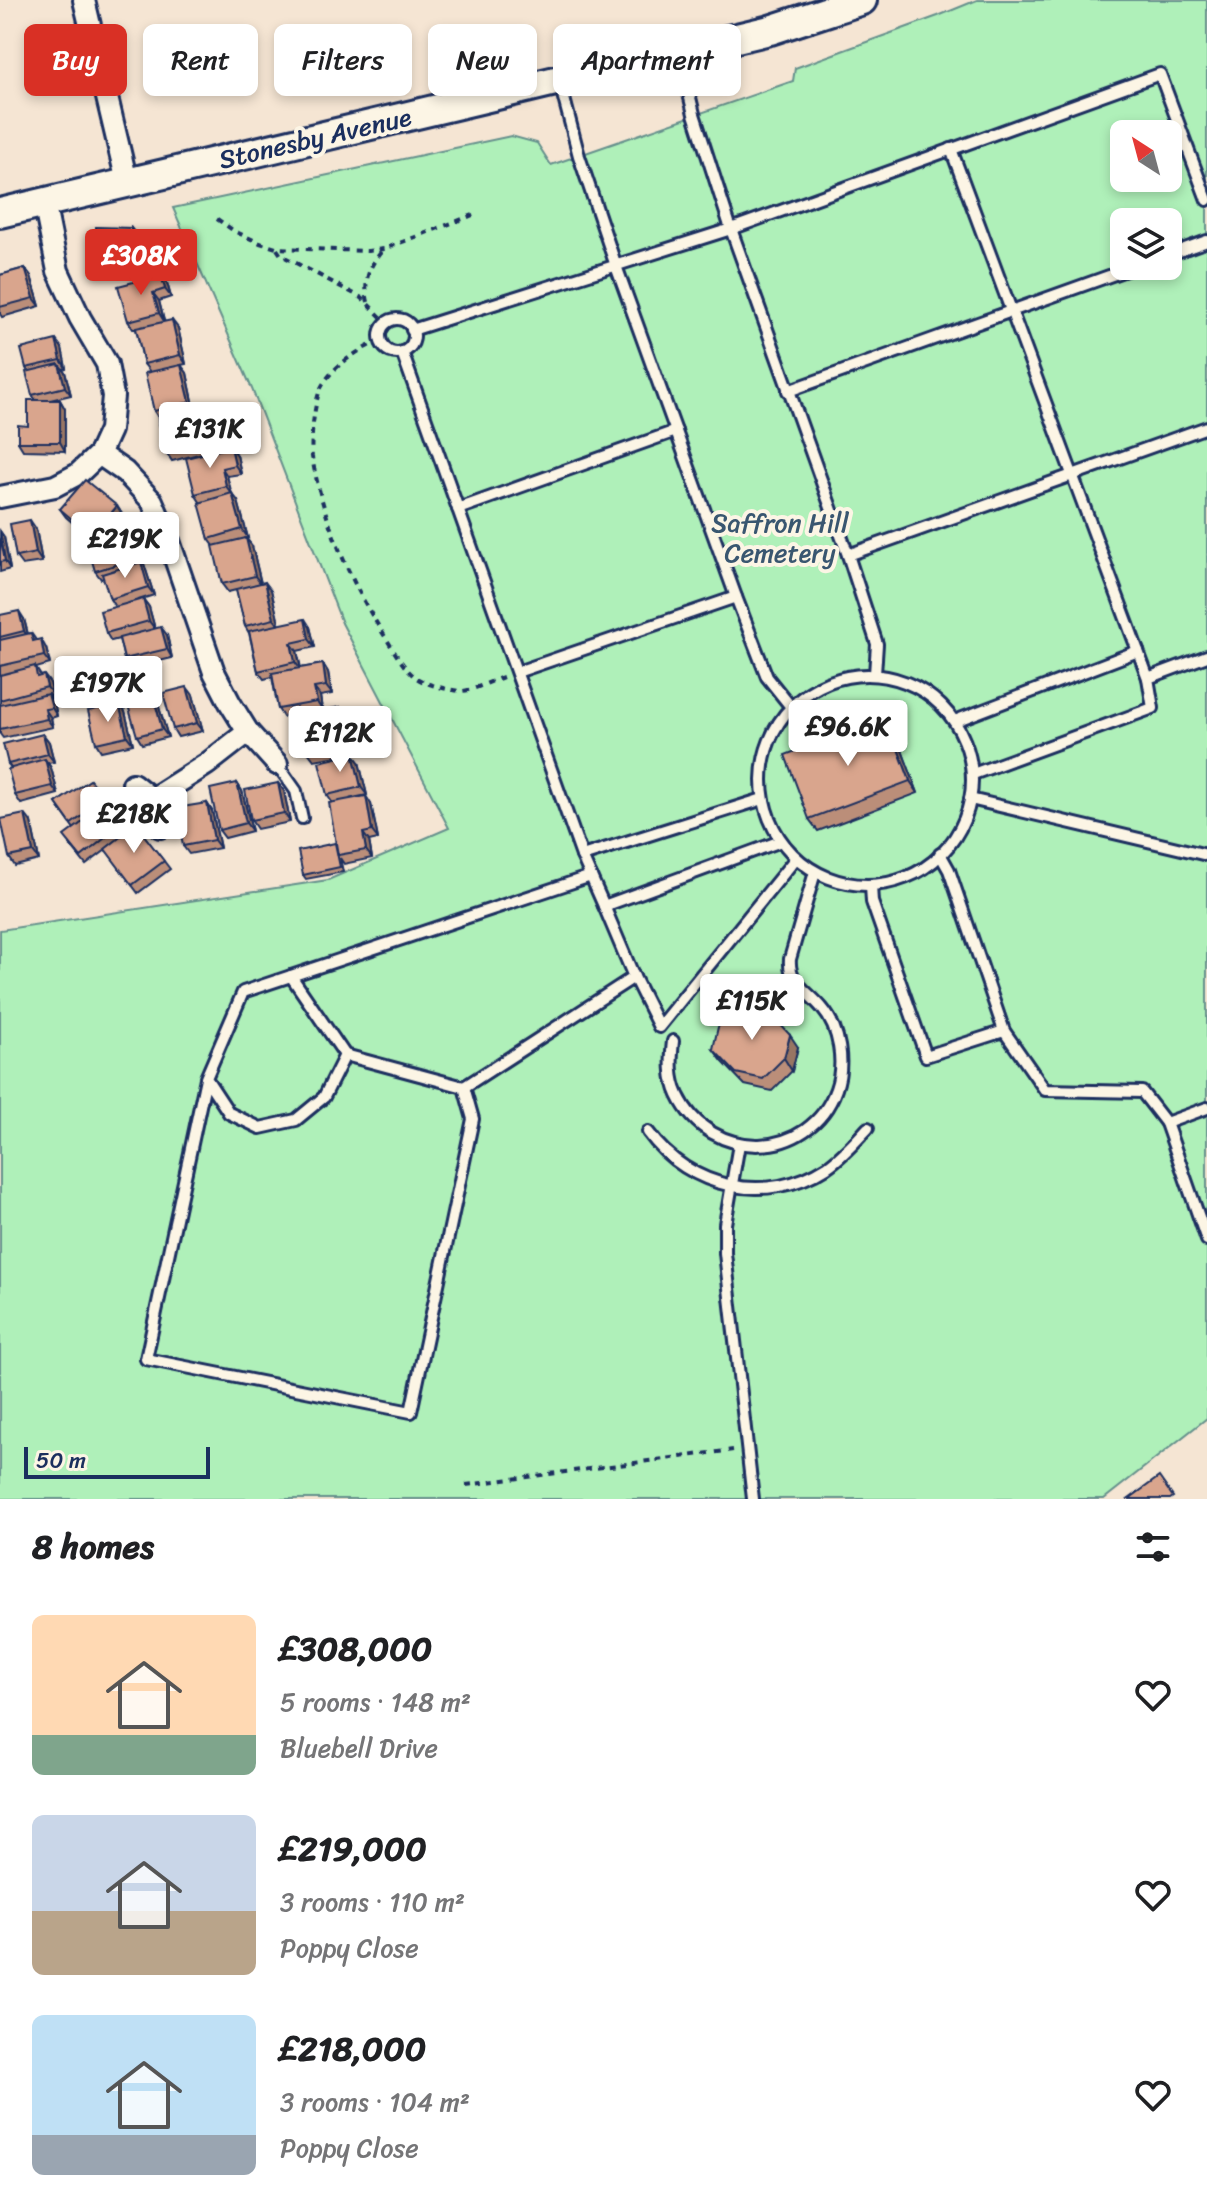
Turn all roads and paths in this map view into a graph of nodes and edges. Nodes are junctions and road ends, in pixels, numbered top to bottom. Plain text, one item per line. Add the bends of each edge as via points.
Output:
1 (84, 0) edge
2 (862, 0) edge
3 (741, 37) edge
4 (553, 82) edge
5 (563, 96) edge
6 (690, 96) edge
7 (951, 149) junction
8 (127, 182) junction
9 (1207, 200) edge
10 (44, 202) junction
11 (0, 213) edge
12 (473, 215) dead end
13 (217, 219) dead end
14 (731, 229) junction
15 (1207, 241) edge
16 (276, 248) junction
17 (384, 249) junction
18 (1182, 250) edge
19 (616, 266) junction
20 (1110, 276) edge
21 (368, 305) junction
22 (1011, 311) junction
23 (387, 323) junction
24 (412, 330) junction
25 (380, 340) junction
26 (402, 352) junction
27 (788, 391) junction
28 (1207, 427) edge
29 (676, 431) junction
30 (99, 454) junction
31 (1071, 475) junction
32 (0, 497) edge
33 (458, 509) junction
34 (848, 555) junction
35 (736, 597) junction
36 (1138, 651) junction
37 (1207, 656) edge
38 (517, 672) junction
39 (875, 674) junction
40 (1148, 678) junction
41 (791, 707) junction
42 (955, 721) junction
43 (248, 732) junction
44 (277, 764) joint
45 (973, 774) junction
46 (133, 784) dead end
47 (152, 799) junction
48 (763, 799) junction
49 (970, 799) junction
50 (302, 818) dead end
51 (160, 827) dead end
52 (781, 841) junction
53 (940, 854) junction
54 (1207, 855) edge
55 (582, 856) junction
56 (796, 858) junction
57 (815, 872) junction
58 (591, 876) junction
59 (871, 886) junction
60 (604, 906) junction
61 (291, 976) junction
62 (634, 977) junction
63 (1004, 1031) junction
64 (673, 1041) dead end
65 (345, 1055) junction
66 (206, 1078) junction
67 (464, 1087) junction
68 (1207, 1108) edge
69 (1166, 1123) junction
70 (868, 1128) dead end
71 (648, 1132) dead end
72 (739, 1144) junction
73 (732, 1185) junction
74 (1207, 1240) edge
75 (747, 1449) junction
76 (466, 1485) dead end
77 (753, 1499) edge

1 - 8 street
2 - 3 main road, Stonesby Avenue
4 - 8 main road, Stonesby Avenue
5 - 19 lane
6 - 14 lane
7 - 9 lane via 1160,74
7 - 14 lane
7 - 22 lane
8 - 10 main road, Stonesby Avenue
10 - 11 main road, Stonesby Avenue
10 - 30 street via 58,271 107,364 113,396 110,430
12 - 17 path
13 - 16 path
14 - 19 lane
14 - 27 lane
15 - 18 lane
16 - 17 path
16 - 21 path
17 - 21 path via 368,272
19 - 24 lane
19 - 29 lane
20 - 22 lane
21 - 23 path
22 - 27 lane
22 - 31 lane
23 - 24 lane via 400,320
23 - 25 lane
24 - 26 lane via 413,341
25 - 26 lane via 391,352
25 - 38 path via 338,367 320,390 312,456 339,547 358,593 416,679 463,691
26 - 33 lane
27 - 34 lane
28 - 31 lane
29 - 33 lane
29 - 35 lane
30 - 32 street via 55,486
30 - 43 street via 152,501 214,672
31 - 34 lane
31 - 36 lane
33 - 38 lane
34 - 39 lane via 877,644
35 - 38 lane
35 - 41 lane via 767,677
36 - 40 lane
36 - 42 lane
37 - 40 lane
38 - 55 lane
39 - 41 lane via 829,681
39 - 42 lane via 934,697
40 - 45 lane via 1153,708
41 - 48 lane via 766,750
42 - 45 lane via 968,746
43 - 44 street
43 - 47 street
44 - 50 lane via 296,791
45 - 49 lane
46 - 47 street
47 - 51 street
48 - 52 lane
48 - 55 lane
49 - 53 lane via 954,840
49 - 54 lane
52 - 56 lane
52 - 60 lane
53 - 59 lane via 900,880
53 - 63 lane
55 - 58 lane
56 - 57 lane
56 - 62 lane via 659,1027
57 - 59 lane via 842,883
57 - 72 lane via 789,969 836,1031 841,1060 836,1089 822,1115 800,1134 773,1145
58 - 60 lane
58 - 61 lane
59 - 63 lane via 926,1056
60 - 62 lane
61 - 65 lane
61 - 66 lane via 243,992
62 - 67 lane
63 - 69 lane via 1045,1090 1142,1092
64 - 72 lane via 671,1068 677,1094 693,1118 716,1136
65 - 66 lane via 324,1097 296,1120 260,1128 229,1113
65 - 67 lane
66 - 67 lane via 146,1359 411,1412 473,1119
68 - 69 lane
69 - 74 lane
70 - 73 lane via 841,1157 808,1177 769,1187
71 - 73 lane via 681,1165
72 - 73 lane
73 - 75 lane via 725,1253
75 - 76 path
75 - 77 lane

